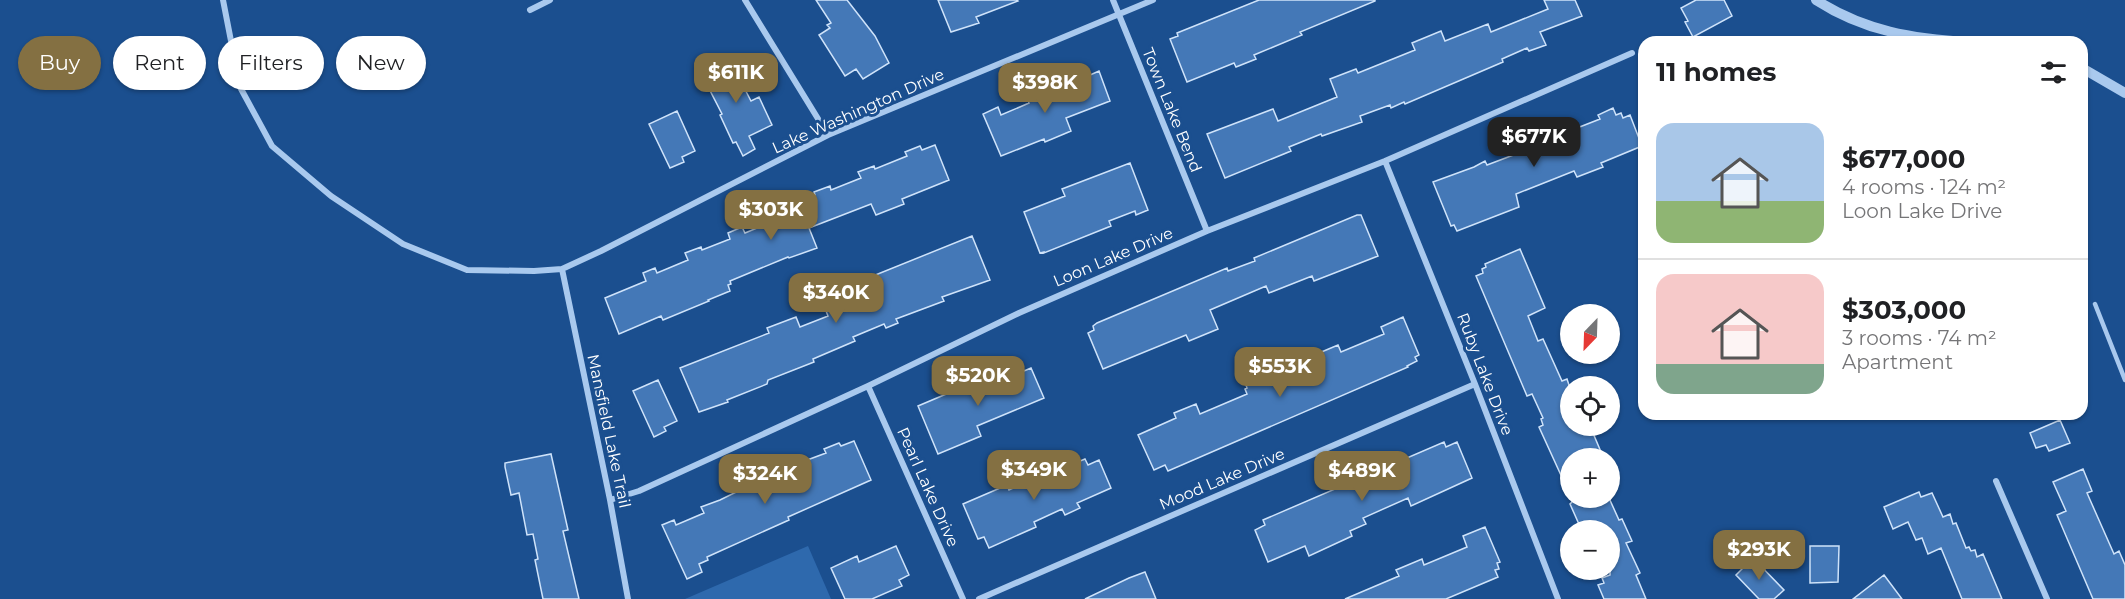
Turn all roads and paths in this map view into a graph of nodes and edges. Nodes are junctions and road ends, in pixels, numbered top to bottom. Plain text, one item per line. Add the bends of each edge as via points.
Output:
1 (223, 0) edge
2 (550, 0) edge
3 (745, 0) edge
4 (1113, 0) edge
5 (1152, 0) edge
6 (1816, 0) edge
7 (530, 10) dead end
8 (1118, 14) junction
9 (1908, 36) edge
10 (1632, 53) dead end
11 (2088, 71) edge
12 (2125, 93) edge
13 (828, 135) junction
14 (1385, 161) junction
15 (1207, 231) junction
16 (562, 269) junction
17 (2095, 304) dead end
18 (2125, 380) edge
19 (1475, 384) junction
20 (868, 386) junction
21 (1996, 481) dead end
22 (610, 500) junction
23 (1556, 598) edge
24 (628, 599) edge
25 (963, 599) edge
26 (979, 599) edge
27 (2047, 599) edge

1 - 16 street, Lake Washington Drive via 240,87 272,146 331,196 403,244 467,270
2 - 7 street
3 - 13 street
4 - 8 street, Town Lake Bend
5 - 8 street, Lake Washington Drive
6 - 9 street via 1855,22
8 - 13 street, Lake Washington Drive
8 - 15 street, Town Lake Bend
10 - 14 street, Loon Lake Drive
11 - 12 street
13 - 16 street, Lake Washington Drive
14 - 15 street, Loon Lake Drive
14 - 19 street, Ruby Lake Drive
15 - 20 street, Loon Lake Drive via 1019,313
16 - 22 street, Mansfield Lake Trail
17 - 18 lane
19 - 23 street, Ruby Lake Drive
19 - 26 street, Mood Lake Drive
20 - 22 street, Loon Lake Drive via 639,491
20 - 25 street, Pearl Lake Drive
21 - 27 street
22 - 24 street, Mansfield Lake Trail

